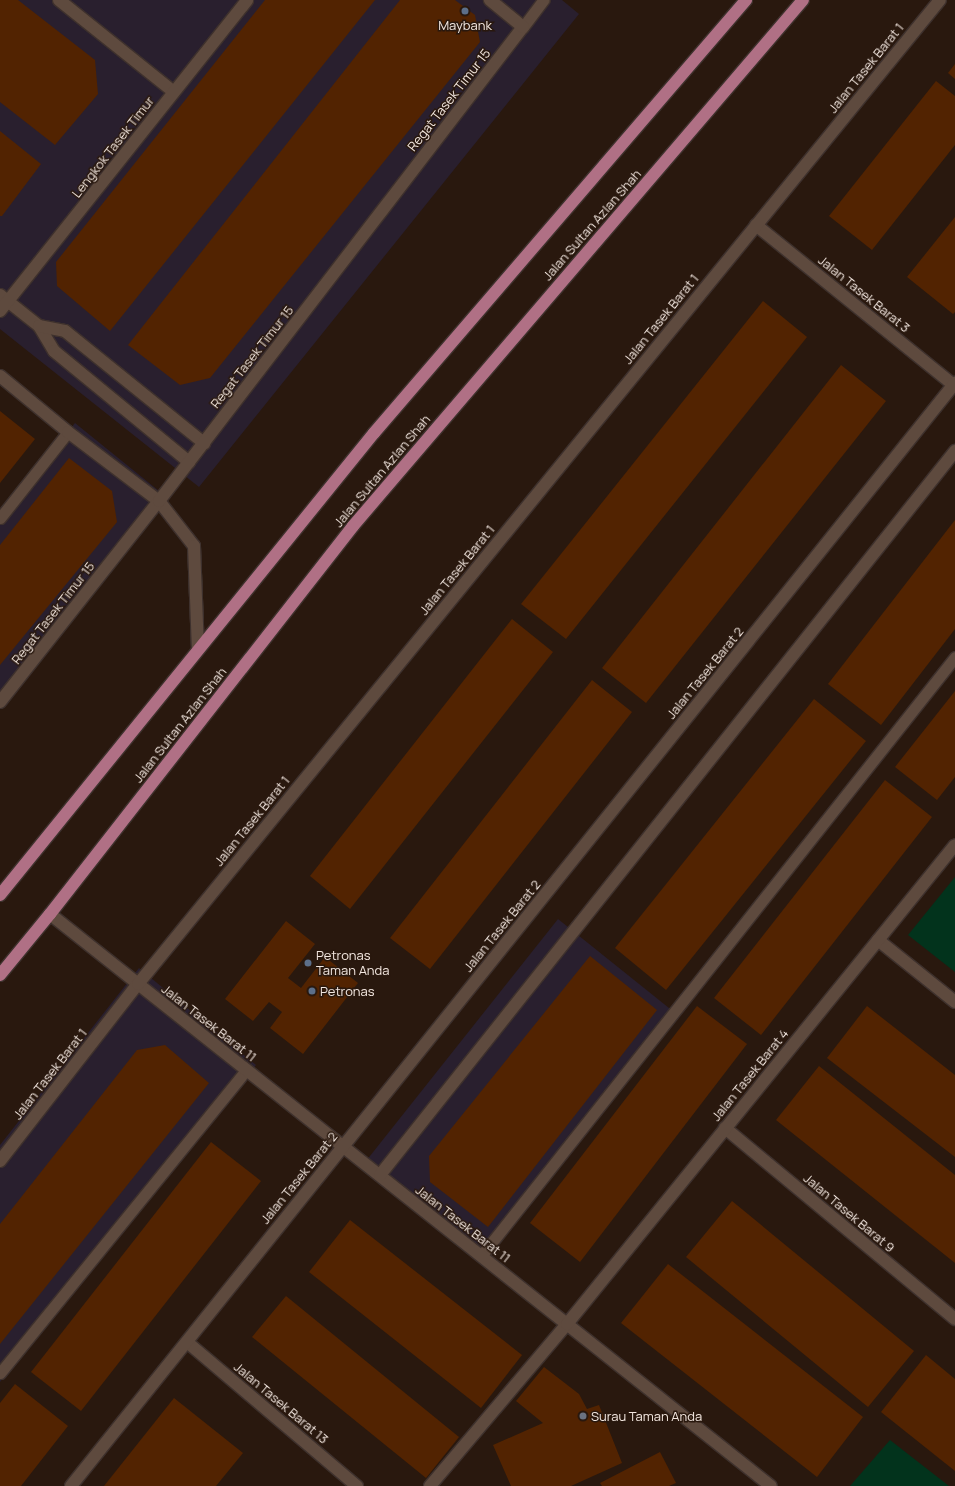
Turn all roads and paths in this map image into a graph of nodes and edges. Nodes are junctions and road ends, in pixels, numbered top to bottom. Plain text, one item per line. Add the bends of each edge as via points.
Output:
1 (59, 0) edge
2 (247, 0) edge
3 (490, 0) edge
4 (543, 0) edge
5 (746, 0) edge
6 (803, 0) edge
7 (940, 0) edge
8 (523, 27) junction
9 (174, 92) junction
10 (756, 225) junction
11 (3, 302) edge
12 (39, 326) junction
13 (0, 376) edge
14 (955, 385) edge
15 (68, 432) junction
16 (204, 443) junction
17 (955, 451) edge
18 (189, 462) junction
19 (159, 501) junction
20 (0, 518) edge
21 (198, 649) junction
22 (955, 657) edge
23 (0, 702) edge
24 (955, 845) edge
25 (0, 894) edge
26 (50, 914) junction
27 (878, 940) junction
28 (0, 975) edge
29 (138, 984) junction
30 (955, 1002) edge
31 (246, 1070) junction
32 (725, 1128) junction
33 (343, 1146) junction
34 (0, 1161) edge
35 (380, 1175) junction
36 (481, 1256) junction
37 (955, 1319) edge
38 (566, 1324) junction
39 (187, 1342) junction
40 (0, 1373) edge
41 (72, 1486) edge
42 (357, 1486) edge
43 (430, 1486) edge
44 (772, 1486) edge

1 - 9 street
2 - 9 street, Lengkok Tasek Timur
3 - 8 street
4 - 8 lane
5 - 21 main road via 374,433
6 - 26 main road, Jalan Sultan Azlan Shah via 353,526
7 - 10 street, Jalan Tasek Barat 1
8 - 16 street, Regat Tasek Timur 15
9 - 11 street, Lengkok Tasek Timur
10 - 14 street, Jalan Tasek Barat 3
10 - 29 street, Jalan Tasek Barat 1
11 - 12 street
12 - 16 street via 66,331
12 - 18 street via 54,351
13 - 15 street
14 - 33 street, Jalan Tasek Barat 2
15 - 19 street
15 - 20 lane
16 - 18 street, Regat Tasek Timur 15
17 - 35 street
18 - 19 street, Regat Tasek Timur 15
19 - 21 street via 194,546
19 - 23 street, Regat Tasek Timur 15
21 - 25 main road
22 - 36 lane
24 - 27 street, Jalan Tasek Barat 4
26 - 28 main road, Jalan Sultan Azlan Shah
26 - 29 street, Jalan Tasek Barat 11
27 - 30 street
27 - 32 street, Jalan Tasek Barat 4
29 - 31 street, Jalan Tasek Barat 11
29 - 34 street, Jalan Tasek Barat 1
31 - 33 street, Jalan Tasek Barat 11
31 - 40 lane
32 - 37 street, Jalan Tasek Barat 9
32 - 38 street, Jalan Tasek Barat 4
33 - 35 street, Jalan Tasek Barat 11
33 - 39 street, Jalan Tasek Barat 2
35 - 36 street, Jalan Tasek Barat 11
36 - 38 street, Jalan Tasek Barat 11
38 - 43 street
38 - 44 street, Jalan Tasek Barat 11
39 - 41 street, Jalan Tasek Barat 2
39 - 42 street, Jalan Tasek Barat 13

